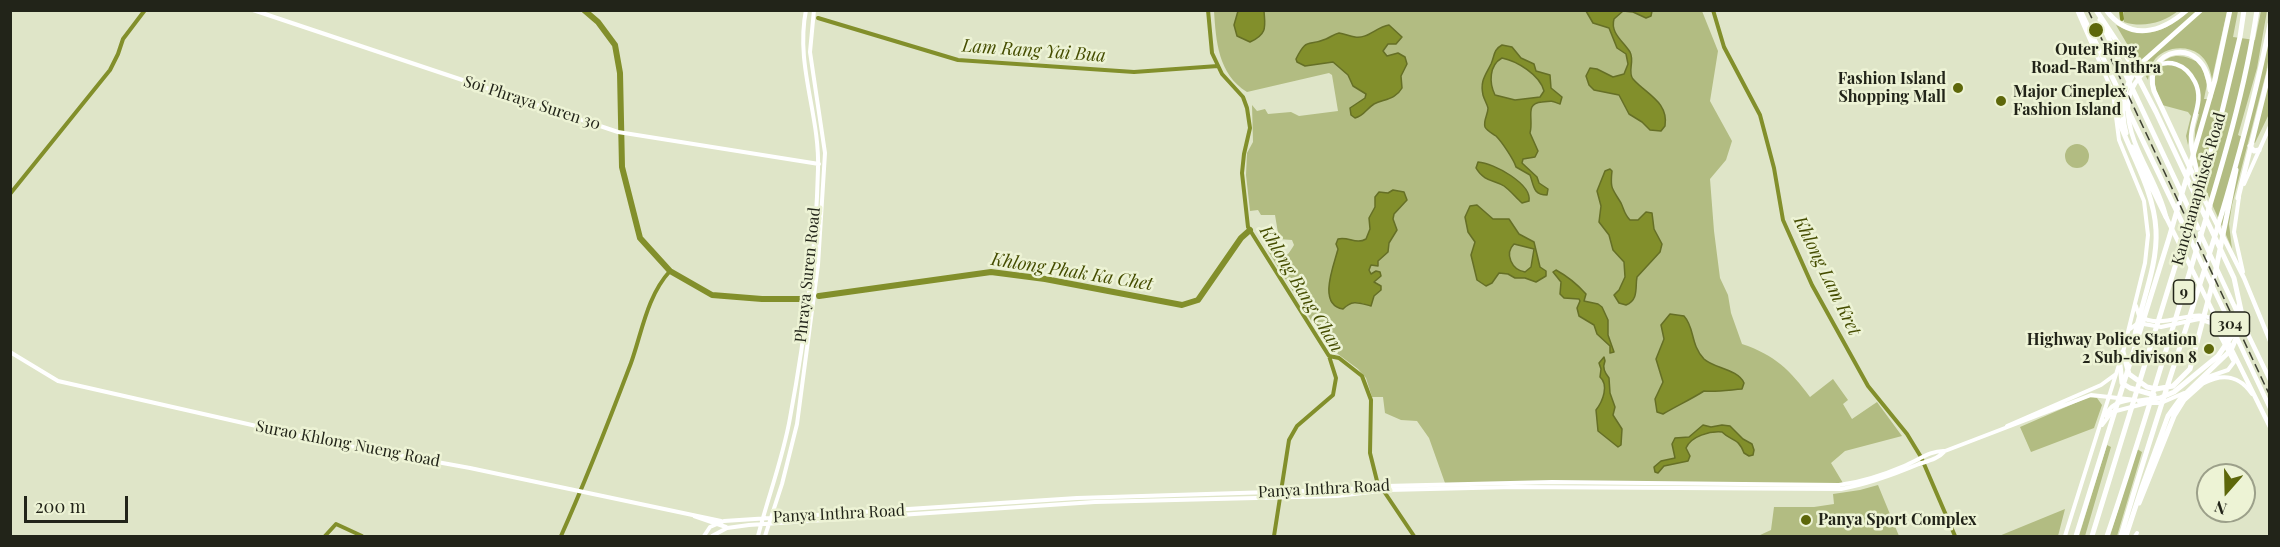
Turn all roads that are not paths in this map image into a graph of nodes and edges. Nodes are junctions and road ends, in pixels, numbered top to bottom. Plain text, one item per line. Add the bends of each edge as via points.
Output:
1 (253, 10) edge
2 (806, 10) edge
3 (814, 10) edge
4 (2078, 10) edge
5 (2096, 10) edge
6 (2106, 10) edge
7 (2187, 10) edge
8 (2201, 10) edge
9 (2230, 10) edge
10 (2244, 10) edge
11 (2257, 10) edge
12 (2270, 24) edge
13 (2270, 69) edge
14 (2210, 96) junction
15 (2117, 116) junction
16 (2270, 126) edge
17 (2250, 146) junction
18 (2259, 150) junction
19 (2239, 154) junction
20 (819, 164) junction
21 (2204, 198) junction
22 (2238, 198) junction
23 (2166, 217) junction
24 (2198, 228) joint
25 (2191, 242) joint
26 (2244, 278) junction
27 (2137, 297) junction
28 (2240, 300) junction
29 (2221, 326) junction
30 (2129, 329) junction
31 (2270, 341) edge
32 (10, 352) edge
33 (2123, 352) junction
34 (2129, 364) junction
35 (2120, 365) junction
36 (2116, 374) junction
37 (2270, 380) edge
38 (2204, 382) junction
39 (2191, 389) junction
40 (2096, 394) junction
41 (2168, 395) junction
42 (2109, 396) junction
43 (2137, 401) junction
44 (2256, 401) junction
45 (2147, 403) junction
46 (2106, 406) junction
47 (2270, 408) edge
48 (2105, 421) junction
49 (2270, 427) edge
50 (2003, 429) junction
51 (2100, 429) junction
52 (1270, 495) junction
53 (775, 508) junction
54 (693, 516) junction
55 (762, 518) junction
56 (772, 518) junction
57 (779, 518) junction
58 (2132, 519) junction
59 (700, 520) junction
60 (726, 521) junction
61 (715, 524) junction
62 (770, 524) junction
63 (777, 524) junction
64 (749, 525) junction
65 (761, 525) junction
66 (727, 528) junction
67 (707, 531) junction
68 (758, 535) edge
69 (766, 535) edge
70 (704, 537) edge
71 (712, 537) edge
72 (2065, 537) edge
73 (2076, 537) edge
74 (2092, 537) edge
75 (2107, 537) edge
76 (2121, 537) edge
77 (2126, 537) edge

1 - 20 main road, Soi Phraya Suren 30 via 625,134
2 - 20 main road, Phraya Suren Road via 802,53
3 - 53 main road, Phraya Suren Road via 810,52 825,153 818,265 797,424
4 - 15 main road via 2110,85
4 - 25 highway, 304
5 - 24 highway, 304
5 - 28 highway via 2129,60 2234,278
6 - 7 highway via 2119,24 2148,31 2166,26
8 - 23 highway via 2138,66 2126,89 2123,122
9 - 14 highway
10 - 74 highway, Kanchanaphisek Road / 9 via 2236,55 2193,214
11 - 75 highway, Kanchanaphisek Road / 9 via 2250,56 2205,222
12 - 19 highway
13 - 17 highway
14 - 21 highway via 2206,69 2190,54 2172,54 2155,68 2151,81 2154,91
14 - 34 highway
15 - 27 main road via 2119,140 2147,213 2147,252
15 - 34 highway via 2145,184 2156,231
16 - 18 main road
17 - 18 highway
17 - 22 highway
18 - 22 main road
19 - 33 highway via 2190,369 2178,383 2156,389 2132,378
19 - 76 highway
20 - 55 main road, Phraya Suren Road via 811,261 790,418
21 - 23 main road via 2191,141 2198,107 2197,88 2183,68 2157,64 2133,85 2128,105 2132,133 2158,188
21 - 26 main road
22 - 26 main road via 2234,232
23 - 29 main road
24 - 37 main road, 304
25 - 47 main road, 304
26 - 31 main road
27 - 29 main road via 2137,313 2144,319 2162,322 2203,315
27 - 30 main road
28 - 41 highway via 2233,334 2225,348 2208,366
28 - 58 highway via 2241,327 2231,350 2181,398 2163,428
29 - 44 main road
30 - 33 main road
30 - 39 main road via 2138,323 2163,327 2199,319 2214,324 2234,358 2233,365 2202,379
32 - 54 main road, Surao Khlong Nueng Road via 58,381 320,441 500,474
33 - 35 main road
34 - 73 highway
35 - 36 main road
35 - 41 highway via 2122,382 2130,388
36 - 42 main road
36 - 50 main road, Panya Inthra Road via 2101,385
38 - 39 main road, Panya Inthra Road
38 - 44 main road, Panya Inthra Road via 2234,378 2248,388
38 - 58 highway via 2184,400 2174,416
39 - 45 main road, Panya Inthra Road via 2169,401
40 - 42 main road, Panya Inthra Road
40 - 46 main road
40 - 50 main road, Panya Inthra Road
41 - 43 highway
42 - 43 main road, Panya Inthra Road
42 - 46 main road
43 - 45 main road, Panya Inthra Road
43 - 48 main road via 2114,404
44 - 49 main road
45 - 48 main road via 2112,412
46 - 51 main road
48 - 51 main road
50 - 52 main road, Panya Inthra Road via 1868,484 1841,489 1437,487 1387,488 1337,496
51 - 72 main road
52 - 57 main road, Panya Inthra Road via 1077,498
52 - 63 main road, Panya Inthra Road via 1076,503
53 - 56 main road, Phraya Suren Road
53 - 57 main road
54 - 59 main road, Surao Khlong Nueng Road
54 - 60 main road, Surao Khlong Nueng Road
55 - 56 main road, Panya Inthra Road
55 - 60 main road, Panya Inthra Road
55 - 65 main road, Phraya Suren Road
56 - 57 main road, Panya Inthra Road
56 - 62 main road, Phraya Suren Road
58 - 77 highway
59 - 61 main road, Surao Khlong Nueng Road
59 - 67 main road
60 - 61 main road, Panya Inthra Road
60 - 66 main road
61 - 66 main road, Surao Khlong Nueng Road
61 - 67 main road, Panya Inthra Road
62 - 63 main road, Panya Inthra Road
62 - 65 main road, Panya Inthra Road
62 - 69 main road, Phraya Suren Road
63 - 69 main road
64 - 65 main road, Panya Inthra Road
64 - 66 main road, Panya Inthra Road
64 - 68 main road
65 - 68 main road, Phraya Suren Road
66 - 71 main road, Panya Inthra Road
67 - 70 main road, Panya Inthra Road

